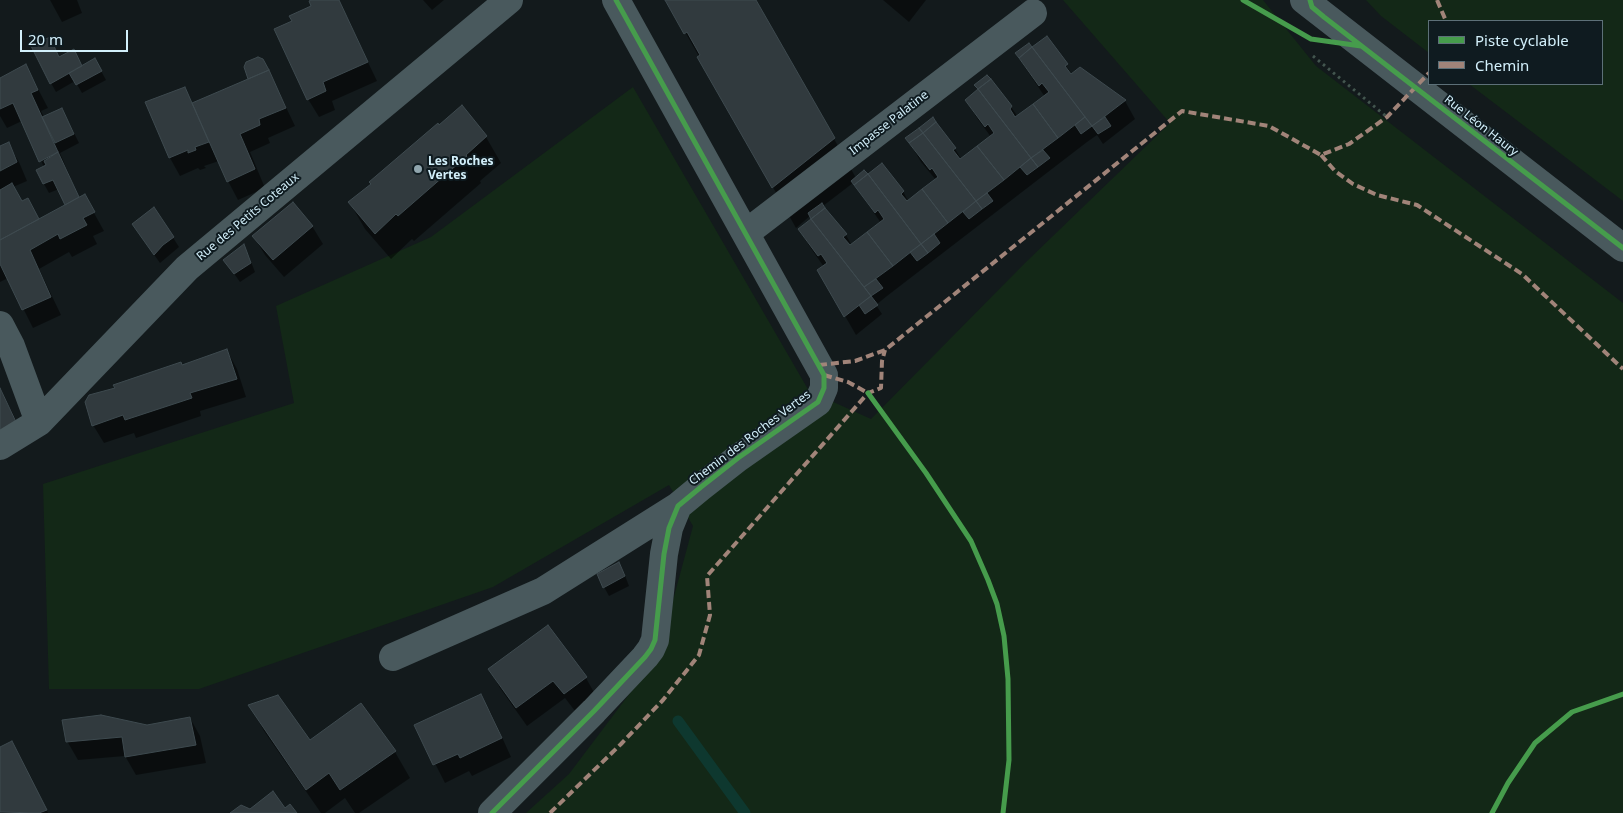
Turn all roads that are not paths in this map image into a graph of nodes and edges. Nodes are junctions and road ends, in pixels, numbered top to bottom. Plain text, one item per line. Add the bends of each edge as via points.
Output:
1 (508, 0) edge
2 (616, 0) edge
3 (1314, 8) edge
4 (1033, 13) dead end
5 (746, 234) junction
6 (1623, 248) edge
7 (4, 341) edge
8 (39, 422) junction
9 (0, 446) edge
10 (678, 506) junction
11 (393, 657) dead end
12 (492, 813) edge

1 - 8 street, Rue des Petits Coteaux via 187,268
2 - 5 street, Chemin des Roches Vertes
3 - 6 street, Rue Léon Haury
4 - 5 street, Impasse Palatine
5 - 10 street, Chemin des Roches Vertes via 824,375 824,388 818,402 738,458
7 - 8 street
8 - 9 street, Rue des Petits Coteaux
10 - 11 street, Chemin des Roches Vertes via 543,591
10 - 12 street, Chemin des Roches Vertes via 664,554 655,640 651,649

